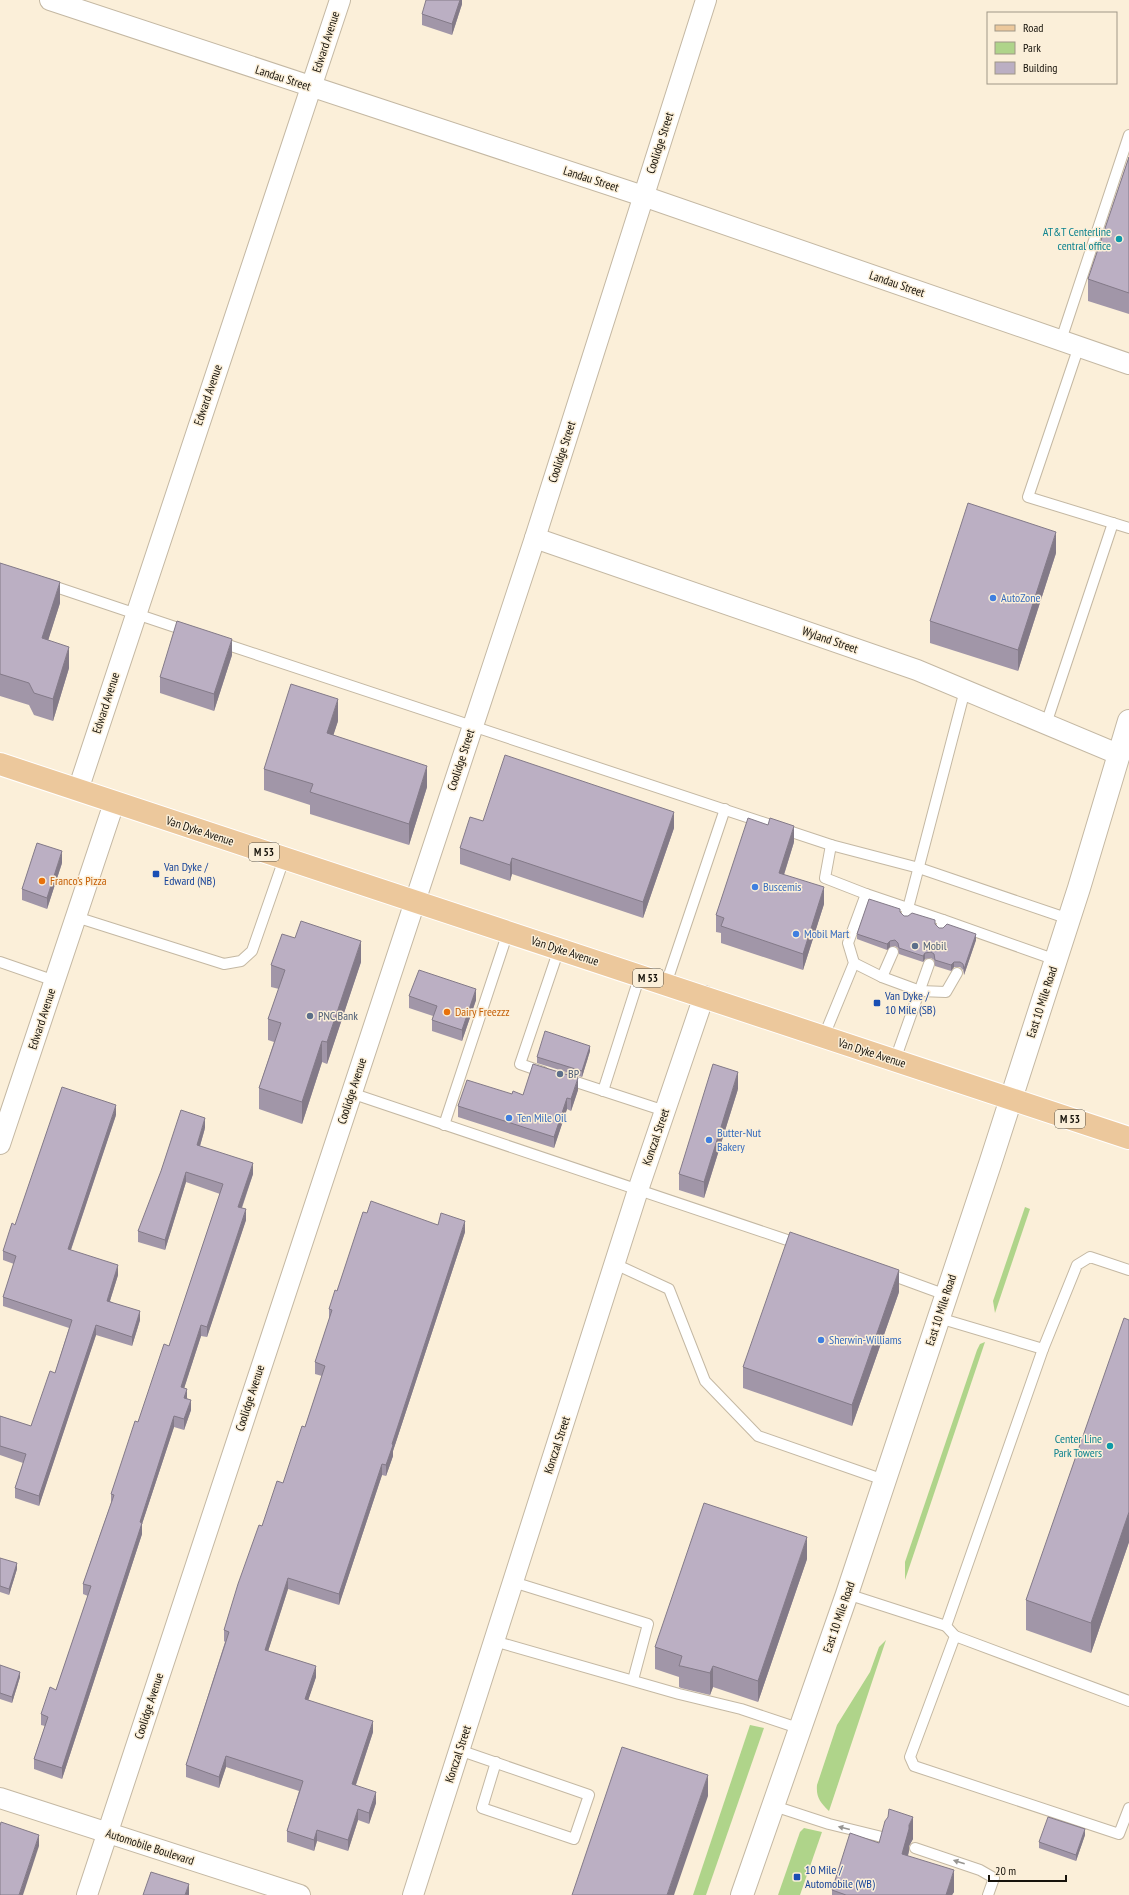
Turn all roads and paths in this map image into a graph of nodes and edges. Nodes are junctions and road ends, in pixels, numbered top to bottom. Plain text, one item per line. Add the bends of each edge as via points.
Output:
1 (50, 0) edge
2 (340, 0) edge
3 (706, 0) edge
4 (312, 87) junction
5 (1129, 135) edge
6 (643, 196) junction
7 (1070, 343) junction
8 (1129, 364) edge
9 (1113, 523) junction
10 (1129, 528) edge
11 (535, 538) junction
12 (37, 581) edge
13 (135, 614) junction
14 (198, 634) edge
15 (213, 639) edge
16 (965, 690) junction
17 (1129, 721) edge
18 (1046, 724) junction
19 (473, 725) junction
20 (1120, 755) junction
21 (0, 764) edge
22 (78, 790) junction
23 (114, 802) junction
24 (725, 809) junction
25 (831, 845) junction
26 (284, 859) junction
27 (919, 868) junction
28 (866, 894) junction
29 (414, 902) junction
30 (907, 912) junction
31 (76, 917) junction
32 (1069, 919) junction
33 (508, 932) junction
34 (559, 949) junction
35 (893, 952) dead end
36 (1056, 960) junction
37 (0, 962) edge
38 (854, 963) junction
39 (929, 964) dead end
40 (957, 973) dead end
41 (640, 975) junction
42 (882, 977) junction
43 (54, 980) junction
44 (666, 984) junction
45 (920, 991) junction
46 (704, 996) junction
47 (824, 1036) junction
48 (895, 1060) junction
49 (602, 1091) junction
50 (351, 1093) junction
51 (1012, 1100) junction
52 (664, 1111) junction
53 (444, 1125) junction
54 (1129, 1138) edge
55 (0, 1144) edge
56 (638, 1190) junction
57 (811, 1248) edge
58 (615, 1264) junction
59 (879, 1270) edge
60 (1129, 1270) edge
61 (946, 1295) junction
62 (940, 1318) junction
63 (1043, 1349) junction
64 (884, 1480) junction
65 (513, 1582) junction
66 (847, 1594) junction
67 (946, 1626) junction
68 (955, 1636) junction
69 (494, 1641) junction
70 (633, 1680) junction
71 (1129, 1701) edge
72 (801, 1729) junction
73 (459, 1750) junction
74 (496, 1762) junction
75 (0, 1798) edge
76 (774, 1806) junction
77 (1129, 1808) edge
78 (107, 1833) junction
79 (882, 1837) edge
80 (915, 1848) dead end
81 (268, 1890) edge
82 (87, 1895) edge
83 (300, 1895) edge
84 (412, 1895) edge
85 (742, 1895) edge
86 (988, 1895) edge

1 - 4 street, Landau Street
2 - 4 street, Edward Avenue
3 - 6 street, Coolidge Street
4 - 6 street, Landau Street
4 - 13 street, Edward Avenue
5 - 7 lane
6 - 7 street, Landau Street
6 - 11 street, Coolidge Street
7 - 8 street, Landau Street
7 - 9 lane via 1028,497
9 - 10 lane
9 - 18 lane
11 - 16 street, Wyland Street via 917,670
11 - 19 street, Coolidge Street
12 - 13 lane
13 - 14 lane
13 - 22 street, Edward Avenue
15 - 19 lane
16 - 18 street, Wyland Street
16 - 27 lane
17 - 20 main road, East 10 Mile Road
18 - 20 street, Wyland Street
19 - 24 lane
19 - 29 street, Coolidge Street
20 - 32 main road, East 10 Mile Road
21 - 22 main road, Van Dyke Avenue / M 53
22 - 23 main road, Van Dyke Avenue / M 53
23 - 26 main road, Van Dyke Avenue / M 53
23 - 31 street, Edward Avenue
24 - 25 lane
24 - 44 lane
25 - 27 lane
25 - 28 lane via 825,878
26 - 29 main road, Van Dyke Avenue / M 53
26 - 31 lane via 252,951 241,961 224,964
27 - 30 lane
27 - 32 lane
28 - 30 lane
28 - 38 lane via 848,943
29 - 33 main road, Van Dyke Avenue / M 53
29 - 50 street, Coolidge Avenue
30 - 36 lane
31 - 43 street, Edward Avenue
32 - 36 main road, East 10 Mile Road
33 - 34 main road, Van Dyke Avenue / M 53
33 - 53 lane
34 - 41 main road, Van Dyke Avenue / M 53
34 - 49 lane via 520,1064
35 - 42 lane
36 - 51 main road, East 10 Mile Road
37 - 43 lane
38 - 42 lane
38 - 47 lane
39 - 45 lane
40 - 45 lane via 946,992
41 - 44 main road, Van Dyke Avenue / M 53
41 - 49 lane
42 - 45 lane
43 - 55 street, Edward Avenue
44 - 46 main road, Van Dyke Avenue / M 53
45 - 48 lane
46 - 47 main road, Van Dyke Avenue / M 53
46 - 52 street, Konczal Street
47 - 48 main road, Van Dyke Avenue / M 53
48 - 51 main road, Van Dyke Avenue / M 53
49 - 52 lane
50 - 53 lane
50 - 78 street, Coolidge Avenue
51 - 54 main road, Van Dyke Avenue / M 53
51 - 61 main road, East 10 Mile Road
52 - 56 street, Konczal Street
53 - 56 lane
56 - 57 lane
56 - 58 street, Konczal Street
58 - 64 lane via 669,1289 705,1381 758,1436
58 - 65 street, Konczal Street
59 - 61 lane
60 - 63 lane via 1090,1257 1077,1265
61 - 62 main road, East 10 Mile Road
62 - 63 lane
62 - 64 main road, East 10 Mile Road
63 - 67 lane
64 - 66 main road, East 10 Mile Road
65 - 69 street, Konczal Street
65 - 70 lane via 648,1624
66 - 67 lane
66 - 72 main road, East 10 Mile Road
67 - 68 lane
68 - 71 lane
68 - 77 lane via 910,1757 914,1766 1119,1834
69 - 70 lane
69 - 73 street, Konczal Street
70 - 72 lane via 741,1709
72 - 76 main road, East 10 Mile Road
73 - 74 lane
73 - 84 street, Konczal Street
74 - 74 lane via 589,1795 574,1839 482,1808
75 - 78 street, Automobile Boulevard
79 -> 76 lane via 829,1824
76 - 85 main road, East 10 Mile Road
78 - 81 street, Automobile Boulevard
78 - 82 street, Coolidge Avenue
86 -> 80 lane via 994,1878 980,1870
81 - 83 street, Automobile Boulevard

